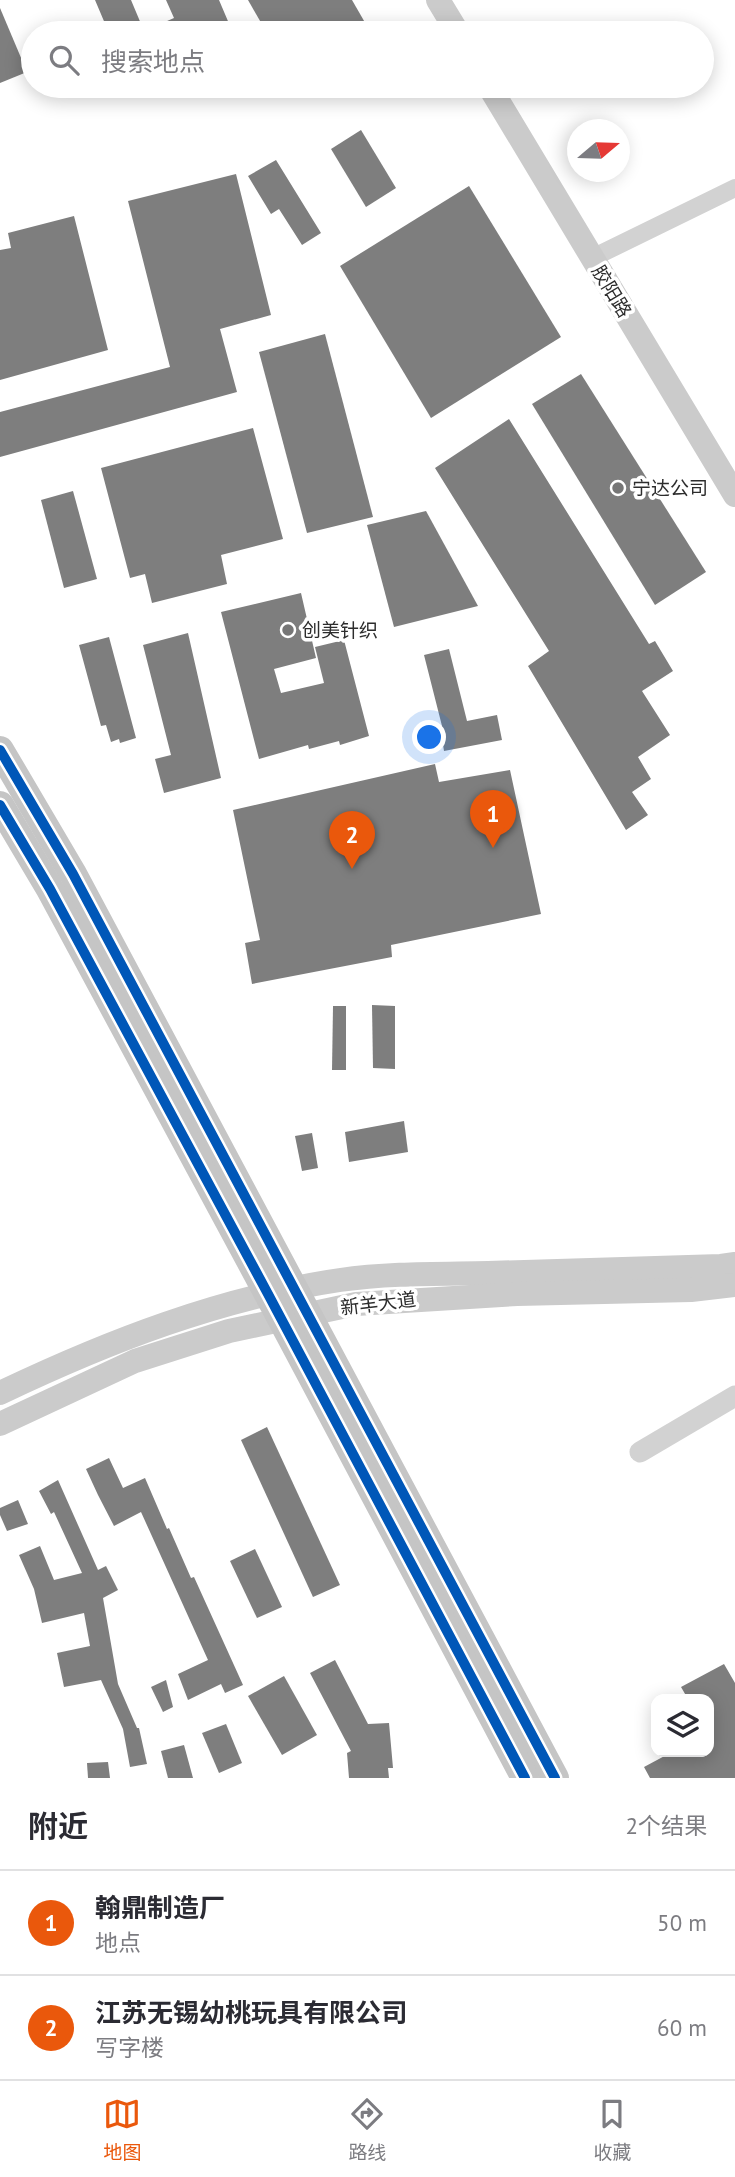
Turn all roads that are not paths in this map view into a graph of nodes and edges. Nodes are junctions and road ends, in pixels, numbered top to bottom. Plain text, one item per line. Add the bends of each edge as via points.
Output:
1 (438, 0) edge
2 (451, 21) edge
3 (496, 98) edge
4 (735, 188) edge
5 (592, 258) junction
6 (735, 495) edge
7 (0, 750) edge
8 (0, 805) edge
9 (735, 1264) edge
10 (735, 1285) edge
11 (281, 1291) junction
12 (294, 1317) junction
13 (0, 1393) edge
14 (735, 1396) edge
15 (0, 1424) edge
16 (640, 1452) dead end
17 (524, 1778) edge
18 (555, 1778) edge

1 - 2 main road
3 - 5 main road, 胶阳路
4 - 5 street
5 - 6 main road, 胶阳路
7 - 11 main road via 73,874
8 - 11 main road
9 - 11 main road, 新羊大道 via 435,1273 342,1280
10 - 12 main road, 新羊大道 via 416,1298
11 - 12 main road
11 - 13 main road, 新羊大道 via 145,1330
12 - 15 main road, 新羊大道 via 229,1331 135,1361
12 - 17 main road
12 - 18 main road
14 - 16 street

